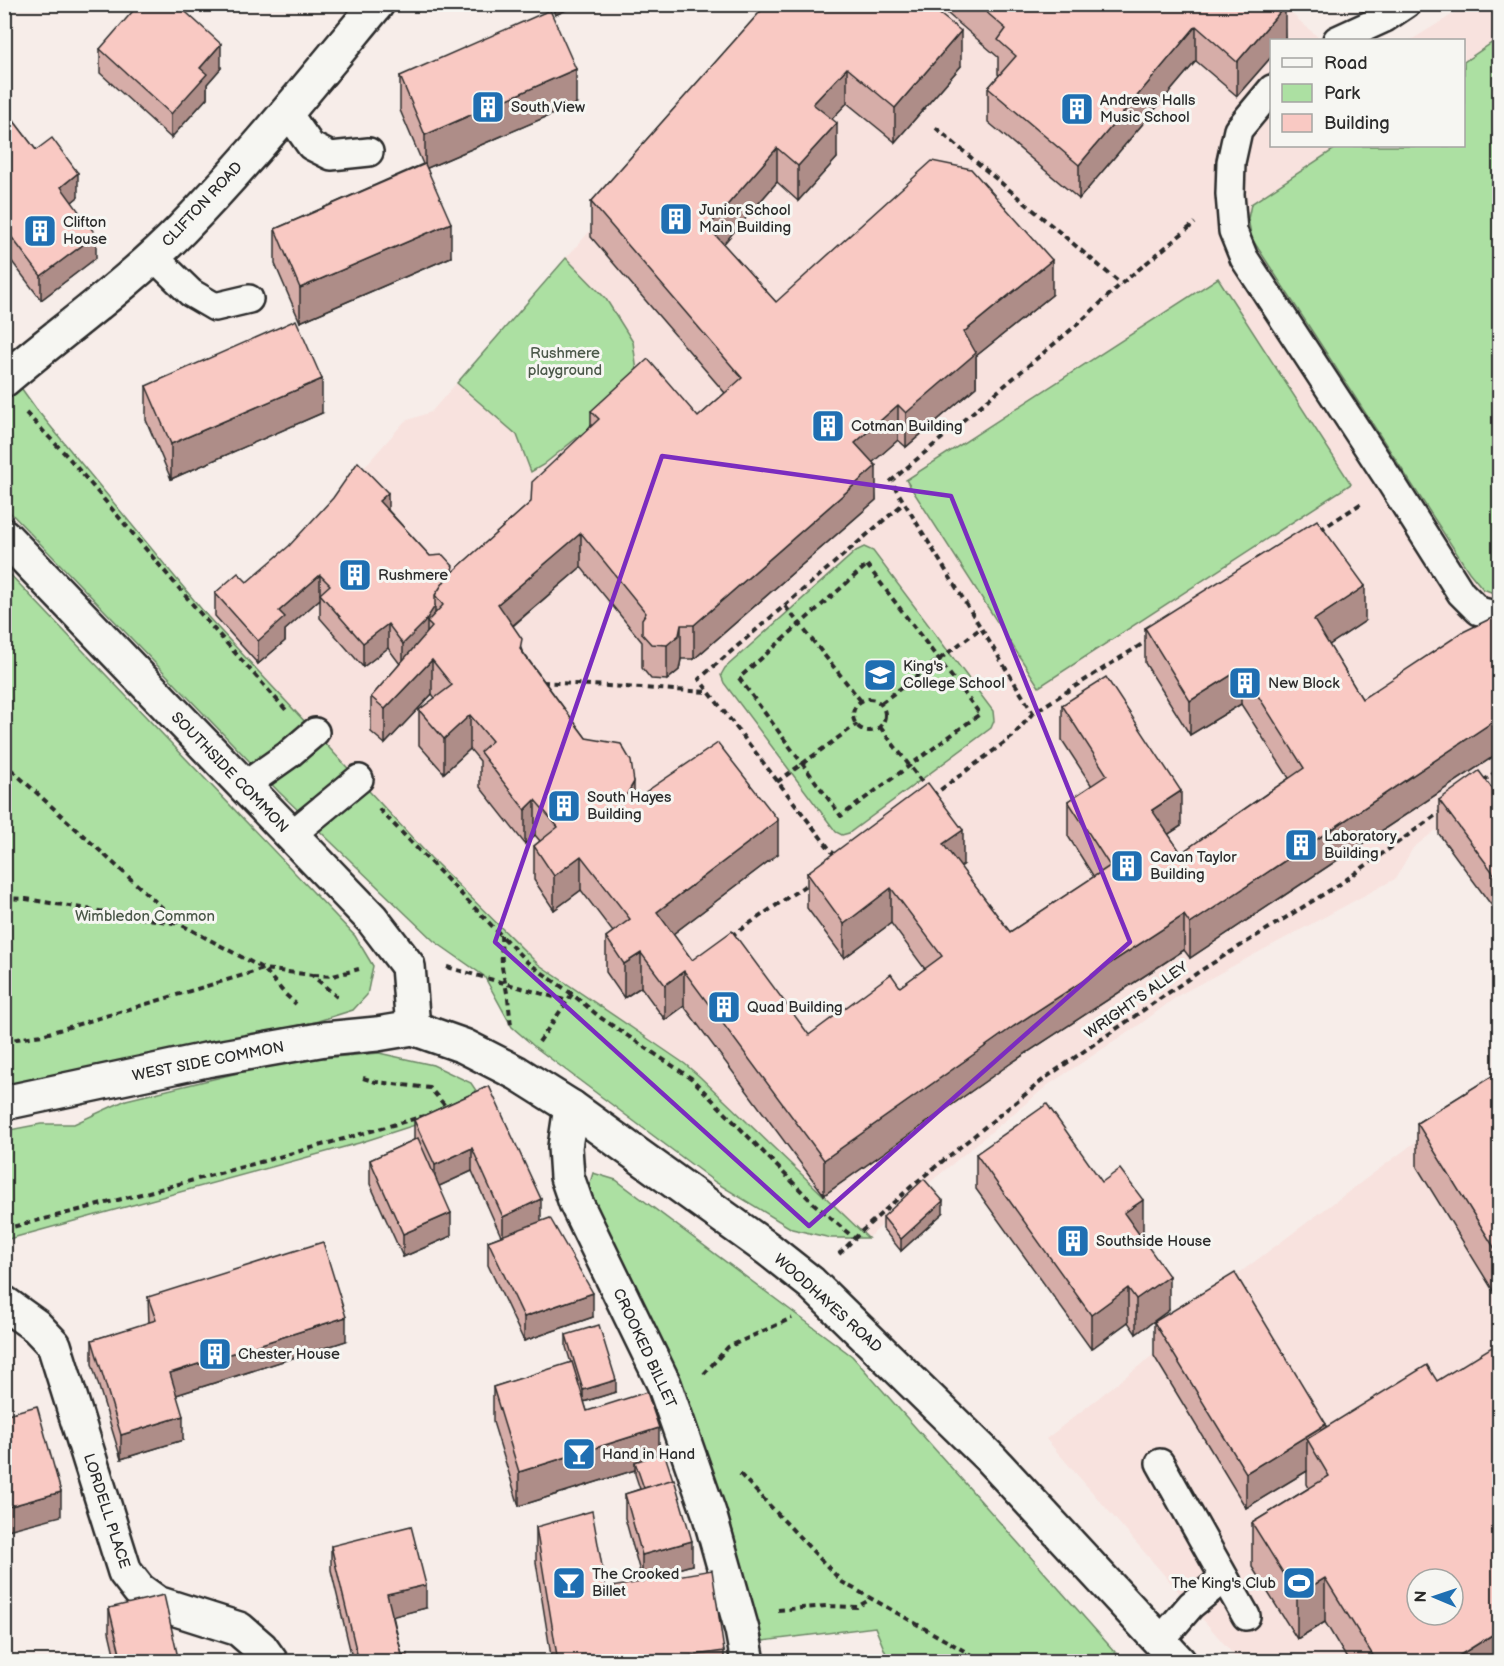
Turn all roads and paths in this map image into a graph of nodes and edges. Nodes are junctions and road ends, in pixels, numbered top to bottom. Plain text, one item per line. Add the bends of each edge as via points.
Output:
1 (377, 4) edge
2 (1406, 4) edge
3 (1339, 39) edge
4 (1270, 91) edge
5 (287, 112) junction
6 (936, 128) dead end
7 (369, 152) dead end
8 (1230, 194) junction
9 (153, 256) junction
10 (1121, 284) junction
11 (249, 299) dead end
12 (12, 394) edge
13 (1392, 484) junction
14 (904, 503) junction
15 (1312, 535) edge
16 (4, 536) edge
17 (785, 606) junction
18 (1500, 614) edge
19 (800, 625) junction
20 (981, 628) junction
21 (1153, 636) edge
22 (939, 660) junction
23 (532, 681) edge
24 (709, 692) junction
25 (861, 701) junction
26 (881, 703) junction
27 (1033, 713) junction
28 (856, 724) junction
29 (879, 727) junction
30 (312, 734) joint
31 (4, 763) edge
32 (802, 764) junction
33 (909, 765) junction
34 (1500, 769) edge
35 (356, 781) joint
36 (777, 782) junction
37 (1482, 782) edge
38 (244, 786) junction
39 (932, 795) junction
40 (923, 802) edge
41 (1445, 809) edge
42 (291, 835) junction
43 (840, 862) edge
44 (811, 882) edge
45 (4, 898) edge
46 (180, 924) junction
47 (501, 935) junction
48 (726, 940) edge
49 (408, 966) junction
50 (264, 969) junction
51 (506, 984) junction
52 (572, 994) junction
53 (568, 1001) junction
54 (412, 1028) junction
55 (515, 1032) dead end
56 (377, 1034) junction
57 (4, 1041) edge
58 (536, 1047) dead end
59 (4, 1103) edge
60 (457, 1104) edge
61 (571, 1107) junction
62 (448, 1110) edge
63 (425, 1116) edge
64 (4, 1229) edge
65 (854, 1238) junction
66 (818, 1289) junction
67 (4, 1303) edge
68 (664, 1384) junction
69 (1160, 1463) dead end
70 (738, 1471) dead end
71 (1224, 1578) junction
72 (871, 1599) junction
73 (1246, 1616) dead end
74 (742, 1630) junction
75 (1169, 1655) edge
76 (271, 1662) edge
77 (748, 1662) edge
78 (984, 1662) edge

1 - 5 street, CLIFTON ROAD
2 - 3 lane
4 - 8 lane via 1238,130
5 - 7 lane via 311,146 331,156
5 - 9 street, CLIFTON ROAD
6 - 10 path
8 - 10 path
8 - 13 lane via 1233,231 1244,258
9 - 11 lane via 191,293 215,307
9 - 12 street, CLIFTON ROAD
10 - 14 path via 891,481
12 - 30 path via 205,619
13 - 15 path
13 - 18 lane via 1461,593 1479,611
14 - 17 path
14 - 20 path
16 - 38 street, SOUTHSIDE COMMON
17 - 19 path
17 - 24 path via 699,679
19 - 22 path via 867,565
19 - 25 path
19 - 32 path via 739,678
20 - 22 path
20 - 27 path
21 - 27 path
22 - 26 path
22 - 33 path via 980,714
23 - 24 path
24 - 36 path
25 - 26 path via 872,699
25 - 28 path via 853,714
26 - 29 path via 885,718
27 - 39 path via 1012,737
28 - 29 path via 870,731
28 - 32 path
29 - 33 path
30 - 38 lane
31 - 46 path
32 - 33 path via 841,816
32 - 36 path
33 - 39 path
34 - 37 path
35 - 42 lane
35 - 47 path
36 - 43 path
38 - 42 street, SOUTHSIDE COMMON
39 - 40 path
41 - 65 path, WRIGHT'S ALLEY via 1340,884 1200,971 1048,1076
42 - 49 street, SOUTHSIDE COMMON via 372,919
44 - 48 path
45 - 46 path
46 - 50 path
47 - 51 path
47 - 52 path via 527,962
49 - 51 path via 450,967
49 - 54 street
50 - 56 path via 312,975
50 - 57 path via 42,1035
51 - 53 path
51 - 55 path via 511,1027
52 - 53 path
52 - 65 path via 691,1078 813,1203
53 - 58 path
54 - 56 street, WEST SIDE COMMON
54 - 61 street, WOODHAYES ROAD via 473,1050
56 - 59 street, WEST SIDE COMMON via 206,1060
60 - 62 path
61 - 66 street, WOODHAYES ROAD
61 - 68 street, CROOKED BILLET via 567,1177
63 - 64 path
65 - 66 path, WRIGHT'S ALLEY
66 - 68 path, WRIGHT'S ALLEY via 789,1319 728,1347 698,1380
66 - 75 street, WOODHAYES ROAD via 990,1458
67 - 76 street, LORDELL PLACE via 54,1345 125,1572 139,1590 157,1603 239,1629
68 - 74 street, CROOKED BILLET via 709,1513
69 - 71 lane
70 - 72 path via 842,1581
71 - 73 lane
71 - 75 lane via 1191,1605
72 - 74 path via 857,1607 780,1609
72 - 78 path
74 - 77 street, CROOKED BILLET

